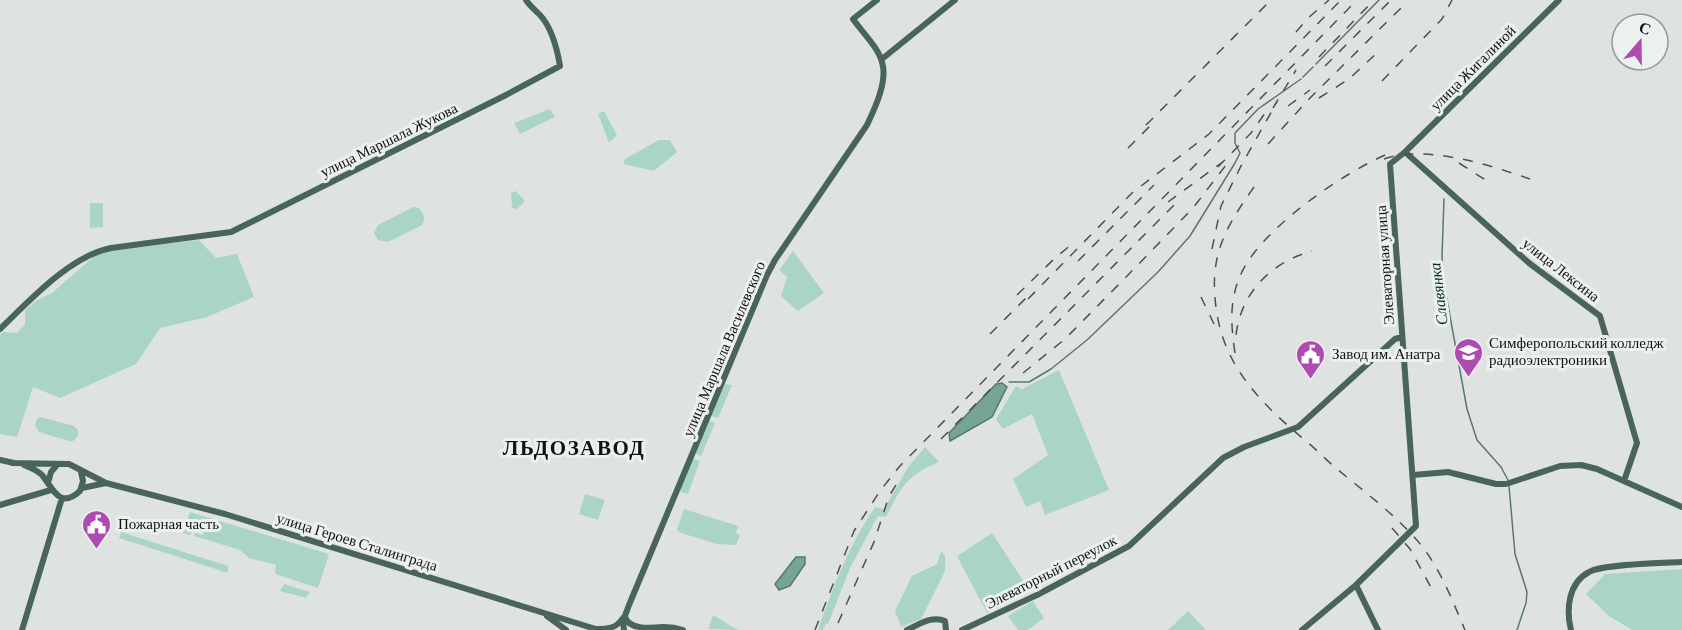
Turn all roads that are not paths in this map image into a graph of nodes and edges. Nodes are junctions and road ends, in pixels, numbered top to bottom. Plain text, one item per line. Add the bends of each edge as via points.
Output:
1 (526, 0) edge
2 (877, 0) edge
3 (955, 0) edge
4 (1559, 0) edge
5 (882, 59) junction
6 (1405, 152) junction
7 (0, 329) edge
8 (1402, 337) junction
9 (0, 460) edge
10 (12, 463) junction
11 (57, 465) junction
12 (80, 471) junction
13 (1413, 475) junction
14 (1624, 481) junction
15 (106, 483) junction
16 (50, 487) junction
17 (82, 488) junction
18 (62, 498) junction
19 (0, 505) edge
20 (1682, 507) edge
21 (1682, 562) edge
22 (1356, 585) junction
23 (544, 614) junction
24 (625, 615) junction
25 (662, 628) edge
26 (597, 629) edge
27 (22, 630) edge
28 (566, 630) edge
29 (624, 630) edge
30 (683, 630) edge
31 (907, 630) edge
32 (946, 630) edge
33 (962, 630) edge
34 (1302, 630) edge
35 (1378, 630) edge
36 (1571, 630) edge

1 - 7 main road, улица Маршала Жукова via 549,30 560,66 227,233 92,252 35,295
2 - 5 main road via 853,19
3 - 5 main road
4 - 6 main road, улица Жигалиной
5 - 24 main road, улица Маршала Василевского via 880,93 867,125 767,274
6 - 8 main road, Элеваторная улица via 1390,164
6 - 14 main road, улица Лексина via 1529,262 1600,316 1637,443
8 - 13 main road, Элеваторная улица
8 - 33 main road, Элеваторный переулок via 1395,339 1298,427 1223,458 1122,550
9 - 10 main road
10 - 11 main road
10 - 16 main road via 37,471
11 - 12 main road via 69,464
11 - 16 main road via 51,472
12 - 15 main road, улица Героев Сталинграда
12 - 17 main road
13 - 14 main road via 1448,472 1506,484 1574,464
13 - 22 main road, Элеваторная улица via 1416,526
14 - 20 main road
15 - 17 main road, улица Героев Сталинграда
15 - 23 main road, улица Героев Сталинграда via 249,521
16 - 18 main road
16 - 19 main road
17 - 18 main road via 75,495
18 - 27 main road
21 - 36 main road via 1589,572 1569,599
22 - 34 main road
22 - 35 main road
23 - 26 main road, улица Героев Сталинграда
23 - 28 main road
24 - 25 main road via 626,622 637,629
24 - 26 main road via 613,628
24 - 29 main road, улица Маршала Василевского
25 - 30 main road
31 - 32 main road via 938,618 945,621

